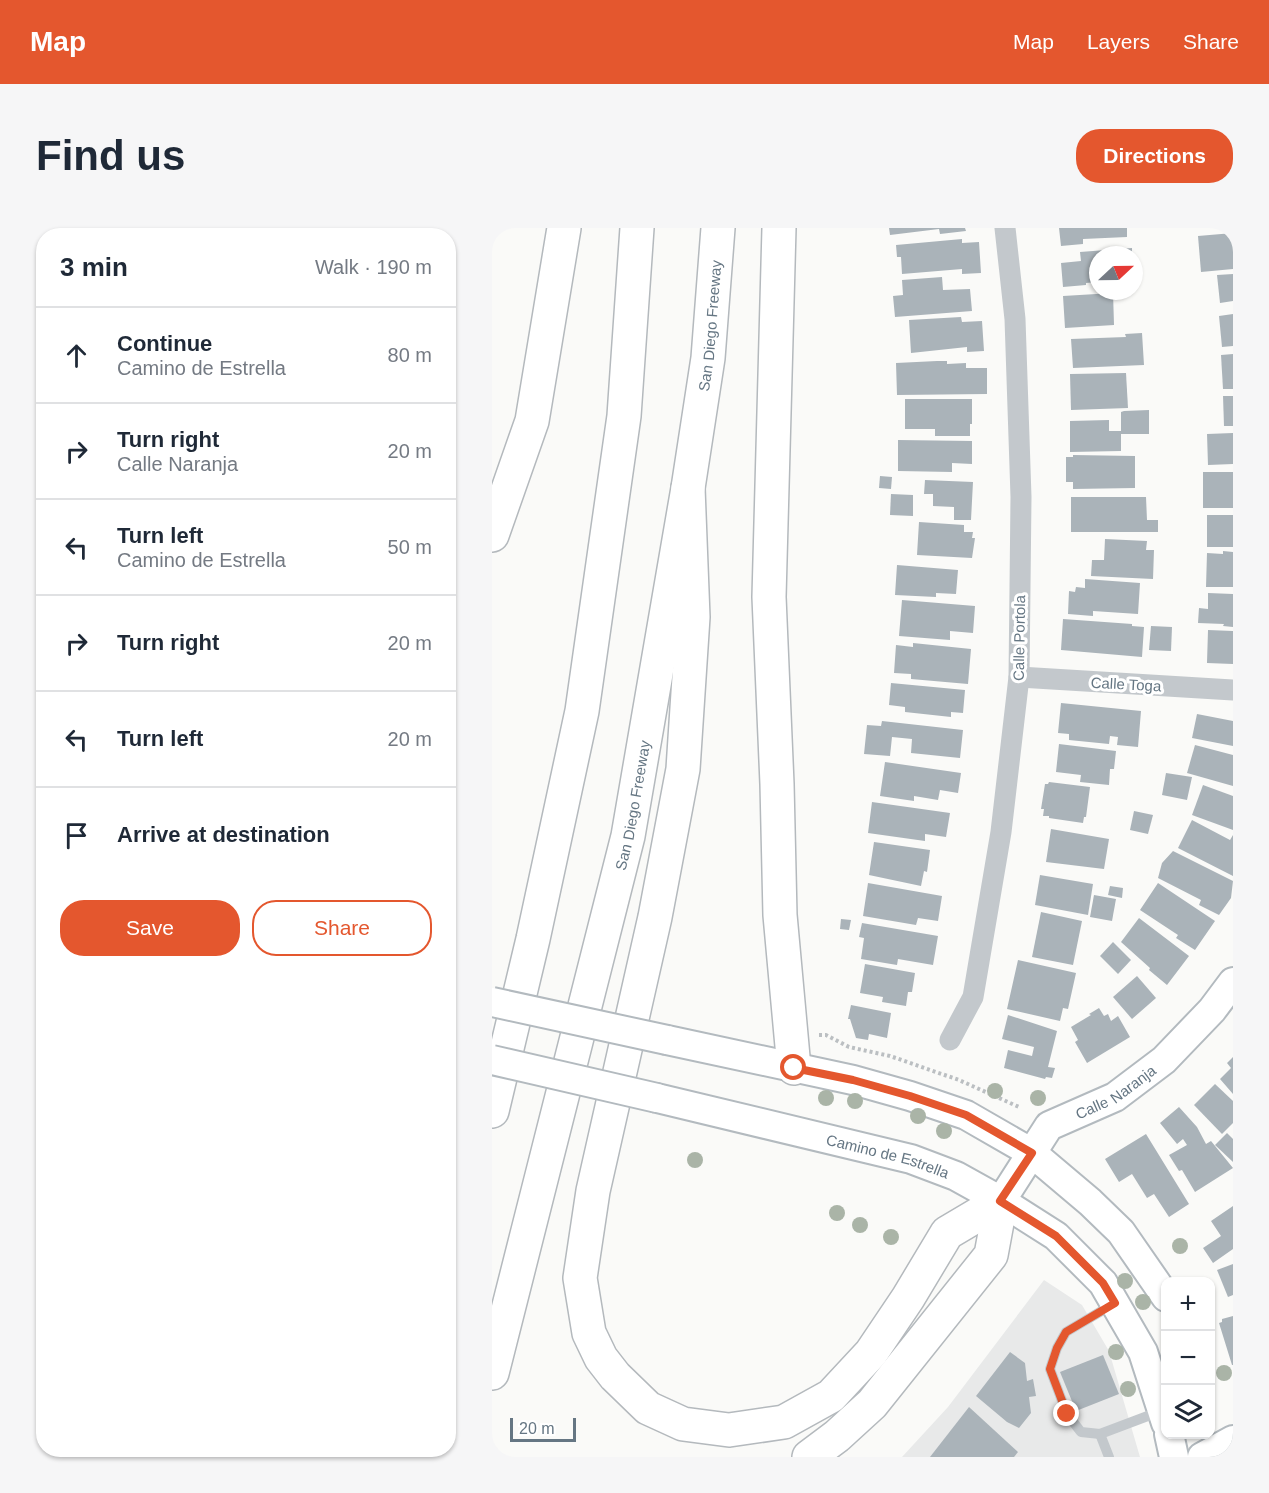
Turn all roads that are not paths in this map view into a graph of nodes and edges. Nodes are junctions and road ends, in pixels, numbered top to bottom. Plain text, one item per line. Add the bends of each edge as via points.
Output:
1 (564, 228) edge
2 (637, 228) edge
3 (718, 228) edge
4 (779, 228) edge
5 (1005, 228) edge
6 (688, 488) junction
7 (492, 535) edge
8 (1019, 677) junction
9 (1233, 690) edge
10 (1233, 982) edge
11 (492, 1002) edge
12 (950, 1040) dead end
13 (492, 1060) edge
14 (794, 1068) junction
15 (492, 1111) edge
16 (1032, 1153) junction
17 (1000, 1201) junction
18 (1161, 1290) edge
19 (1115, 1303) junction
20 (492, 1373) edge
21 (1161, 1410) edge
22 (1161, 1424) edge
23 (1100, 1434) junction
24 (1169, 1439) edge
25 (809, 1457) edge
26 (1109, 1457) edge
27 (1174, 1457) edge

1 - 7 highway via 532,421
2 - 15 highway via 624,416 582,711
3 - 6 highway, San Diego Freeway via 708,358
4 - 14 highway via 769,597 780,915
5 - 8 street, Calle Portola via 1015,319 1021,497
6 - 17 highway via 693,617 683,769 655,917 593,1191 580,1278 589,1333 615,1376 648,1408 682,1424 729,1430 784,1422 831,1396 871,1353 947,1233
6 - 20 highway, San Diego Freeway via 628,836
8 - 9 street, Calle Toga
8 - 12 street, Calle Portola via 1001,832 973,997
10 - 16 main road, Calle Naranja via 1164,1060 1115,1097 1049,1126
11 - 14 main road, bridge
13 - 17 main road, Camino de Estrella, bridge via 911,1160 956,1176
14 - 16 main road via 853,1080 966,1115
16 - 17 main road, Calle Naranja
16 - 18 main road via 1121,1232
17 - 19 main road, Camino de Estrella via 1056,1236 1103,1283
17 - 25 highway via 991,1255 872,1404
19 - 21 main road, Camino de Estrella via 1143,1352
19 - 23 lane via 1066,1332 1050,1369 1067,1414 1081,1432
22 - 23 lane
23 - 26 lane
24 - 27 main road, Camino de Estrella

